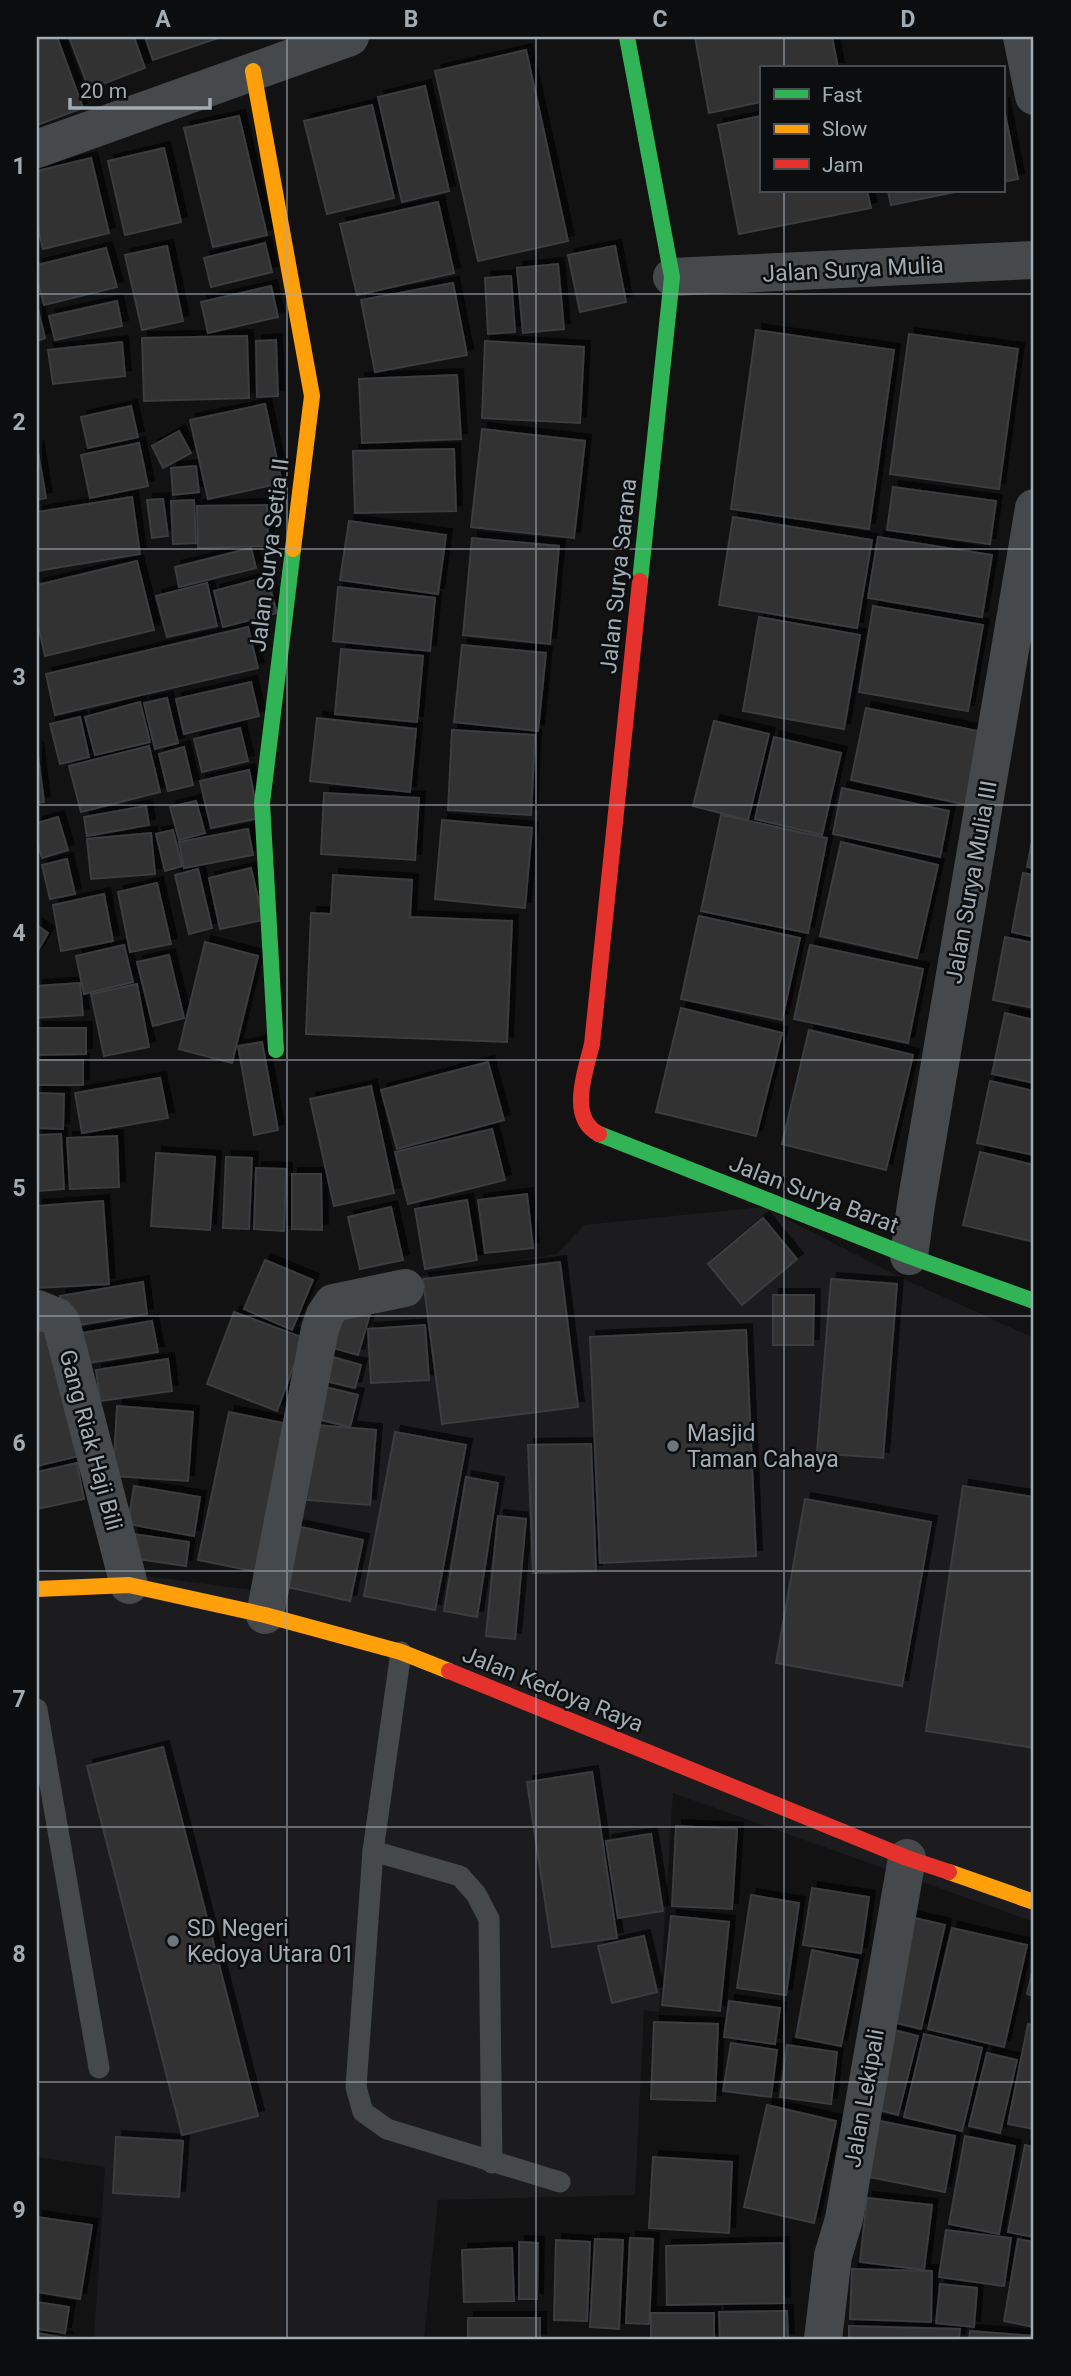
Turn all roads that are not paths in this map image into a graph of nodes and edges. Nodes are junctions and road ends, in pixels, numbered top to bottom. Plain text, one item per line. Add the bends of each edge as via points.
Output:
1 (350, 37) edge
2 (627, 37) edge
3 (1022, 37) edge
4 (253, 71) junction
5 (1034, 96) edge
6 (37, 149) edge
7 (1034, 260) edge
8 (671, 277) junction
9 (1033, 528) edge
10 (276, 1050) dead end
11 (584, 1121) joint
12 (909, 1255) junction
13 (405, 1288) dead end
14 (1034, 1301) edge
15 (37, 1309) edge
16 (129, 1585) junction
17 (37, 1589) edge
18 (265, 1615) junction
19 (401, 1652) junction
20 (37, 1709) edge
21 (373, 1851) junction
22 (907, 1858) junction
23 (1034, 1902) edge
24 (99, 2068) dead end
25 (492, 2163) junction
26 (560, 2182) dead end
27 (824, 2339) edge

1 - 4 street
2 - 8 street, Jalan Surya Sarana
3 - 5 street
4 - 6 street
4 - 10 street, Jalan Surya Setia II via 312,396 262,803
7 - 8 street, Jalan Surya Mulia
8 - 11 street, Jalan Surya Sarana via 592,1044 580,1103
9 - 12 street, Jalan Surya Mulia III
11 - 12 street, Jalan Surya Barat via 606,1138
12 - 14 street, Jalan Surya Barat
13 - 18 street via 334,1303 325,1315
15 - 16 street, Gang Riak Haji Bili via 61,1322
16 - 17 street, Jalan Kedoya Raya
16 - 18 street, Jalan Kedoya Raya
18 - 19 street, Jalan Kedoya Raya
19 - 21 lane
19 - 22 street, Jalan Kedoya Raya
20 - 24 lane
21 - 25 lane via 460,1876 489,1919
21 - 25 lane via 356,2087 363,2112 387,2129
22 - 23 street, Jalan Kedoya Raya
22 - 27 street, Jalan Lekipali via 844,2219 833,2256
25 - 26 lane

